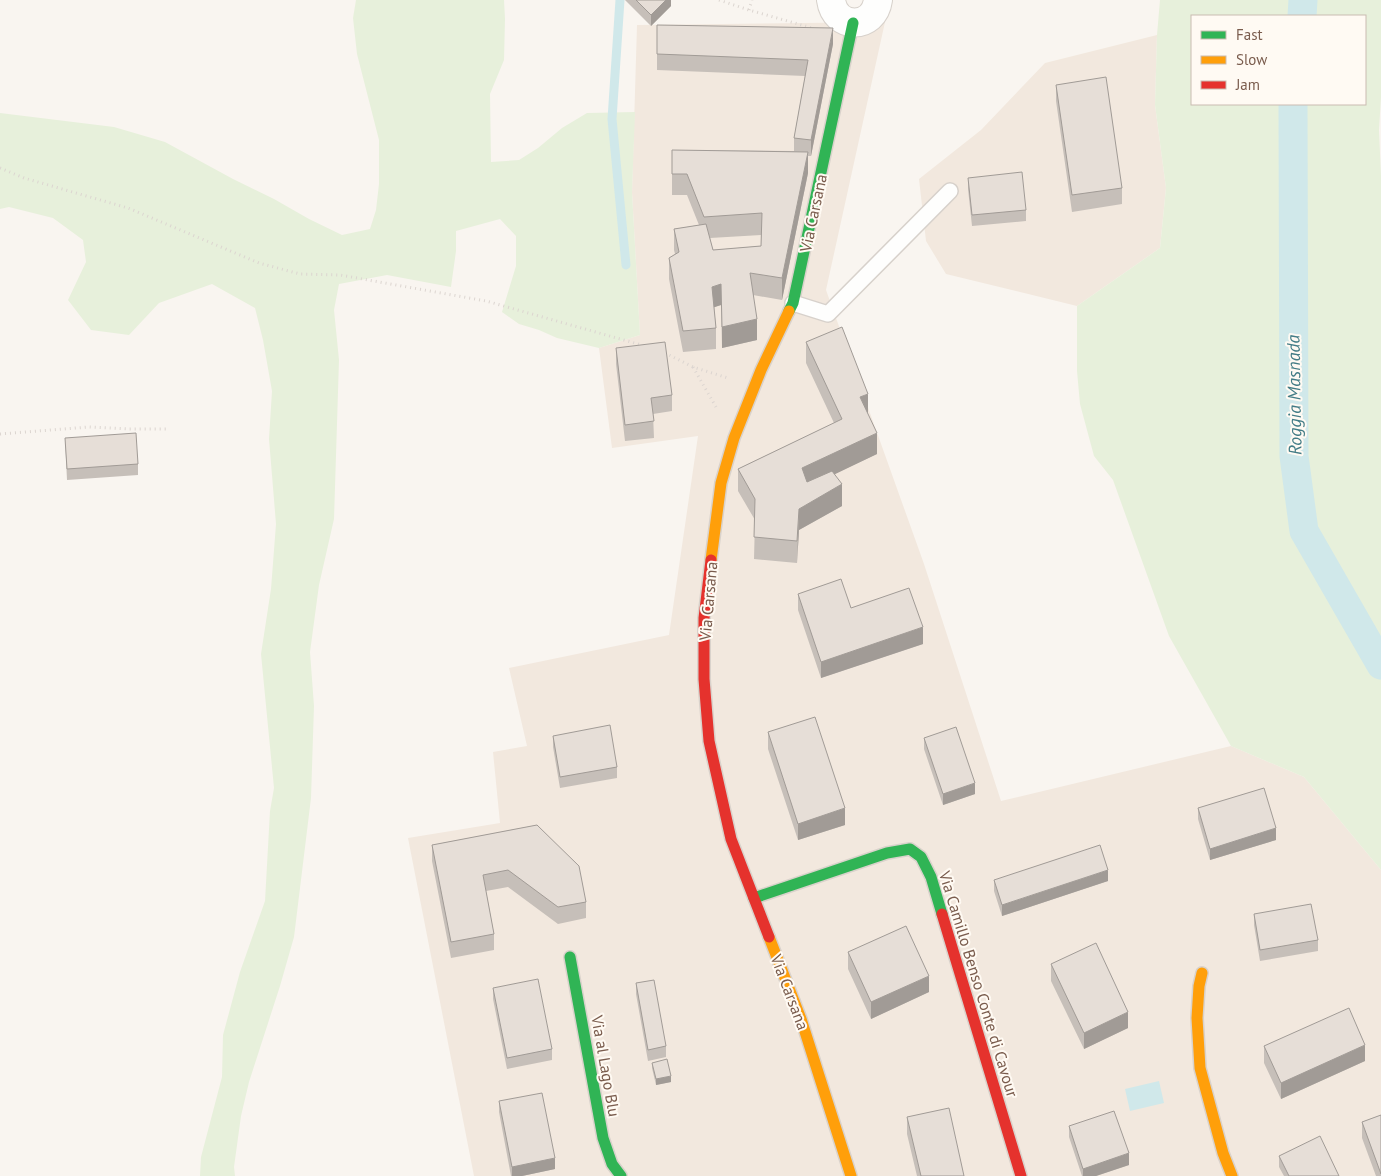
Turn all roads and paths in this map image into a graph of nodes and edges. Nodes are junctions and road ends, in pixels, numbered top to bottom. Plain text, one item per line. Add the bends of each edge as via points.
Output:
1 (719, 0) edge
2 (752, 0) edge
3 (832, 0) edge
4 (878, 0) edge
5 (748, 10) junction
6 (853, 23) junction
7 (847, 55) junction
8 (0, 168) edge
9 (950, 191) dead end
10 (794, 303) junction
11 (650, 347) edge
12 (659, 350) edge
13 (693, 367) junction
14 (755, 387) junction
15 (166, 429) dead end
16 (0, 434) edge
17 (734, 438) junction
18 (754, 898) junction
19 (570, 957) dead end
20 (1202, 973) dead end
21 (621, 1176) edge
22 (852, 1176) edge
23 (1021, 1176) edge
24 (1232, 1176) edge

1 - 5 path
2 - 5 path
3 - 6 street via 835,12
4 - 6 street via 873,14
5 - 7 path via 821,30
6 - 7 street, Via Carsana
7 - 10 street, Via Carsana
8 - 11 path via 128,208 283,270 340,275 486,301
9 - 10 lane via 828,314
10 - 14 street, Via Carsana
12 - 13 path
13 - 14 path
13 - 17 path
14 - 17 street, Via Carsana
15 - 16 path via 89,427
17 - 18 street, Via Carsana via 721,483 704,618 704,679 709,741 730,838
18 - 22 street, Via Carsana via 801,1019
18 - 23 street, Via Camillo Benso Conte di Cavour via 886,853 910,849 921,857 931,877
19 - 21 street, Via al Lago Blu via 603,1138 612,1164
20 - 24 street via 1197,1018 1200,1068

